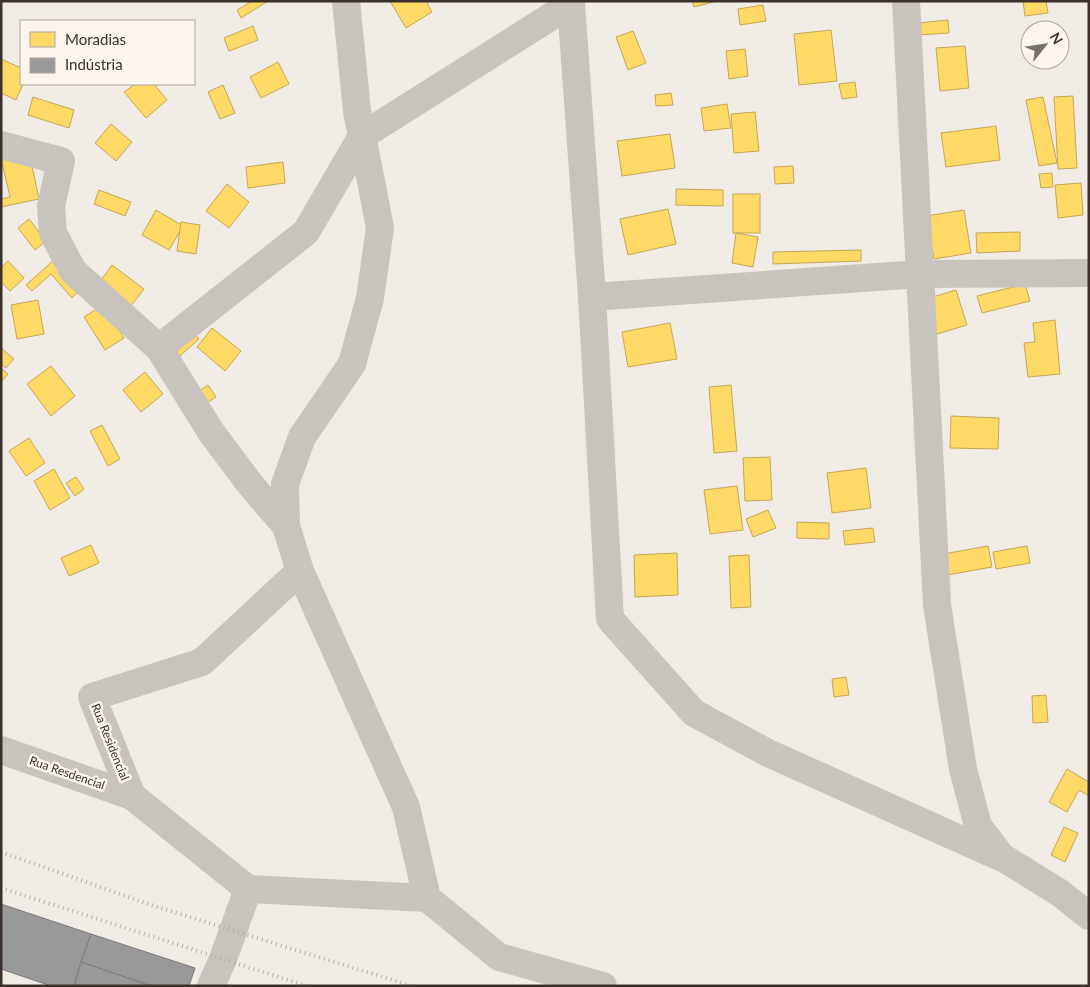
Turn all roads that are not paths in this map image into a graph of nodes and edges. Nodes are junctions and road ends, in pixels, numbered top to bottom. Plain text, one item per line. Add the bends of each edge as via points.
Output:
1 (346, 1) edge
2 (906, 1) edge
3 (362, 136) junction
4 (1, 145) edge
5 (1089, 273) edge
6 (920, 274) junction
7 (592, 297) junction
8 (159, 348) junction
9 (286, 526) junction
10 (300, 571) junction
11 (1, 750) edge
12 (132, 796) junction
13 (1002, 857) junction
14 (248, 889) junction
15 (426, 898) junction
16 (1089, 916) edge
17 (211, 986) edge
18 (603, 986) edge

1 - 3 street
2 - 6 street
3 - 7 street via 571,4
3 - 8 street via 306,232
3 - 9 street via 380,228 370,298 352,364 302,437 285,484
4 - 8 street via 61,160 51,206 53,233 73,271
5 - 6 street
6 - 7 street
6 - 13 street via 937,605 963,769 978,826
7 - 13 street via 610,619 694,713 768,753
8 - 9 street via 211,432
9 - 10 street
10 - 12 street, Rua Residencial via 202,662 92,697
10 - 15 street via 406,807
11 - 12 street, Rua Resdencial
12 - 14 street, Rua Residencial
13 - 16 street via 1060,893
14 - 15 street
14 - 17 street
15 - 18 street via 499,957

